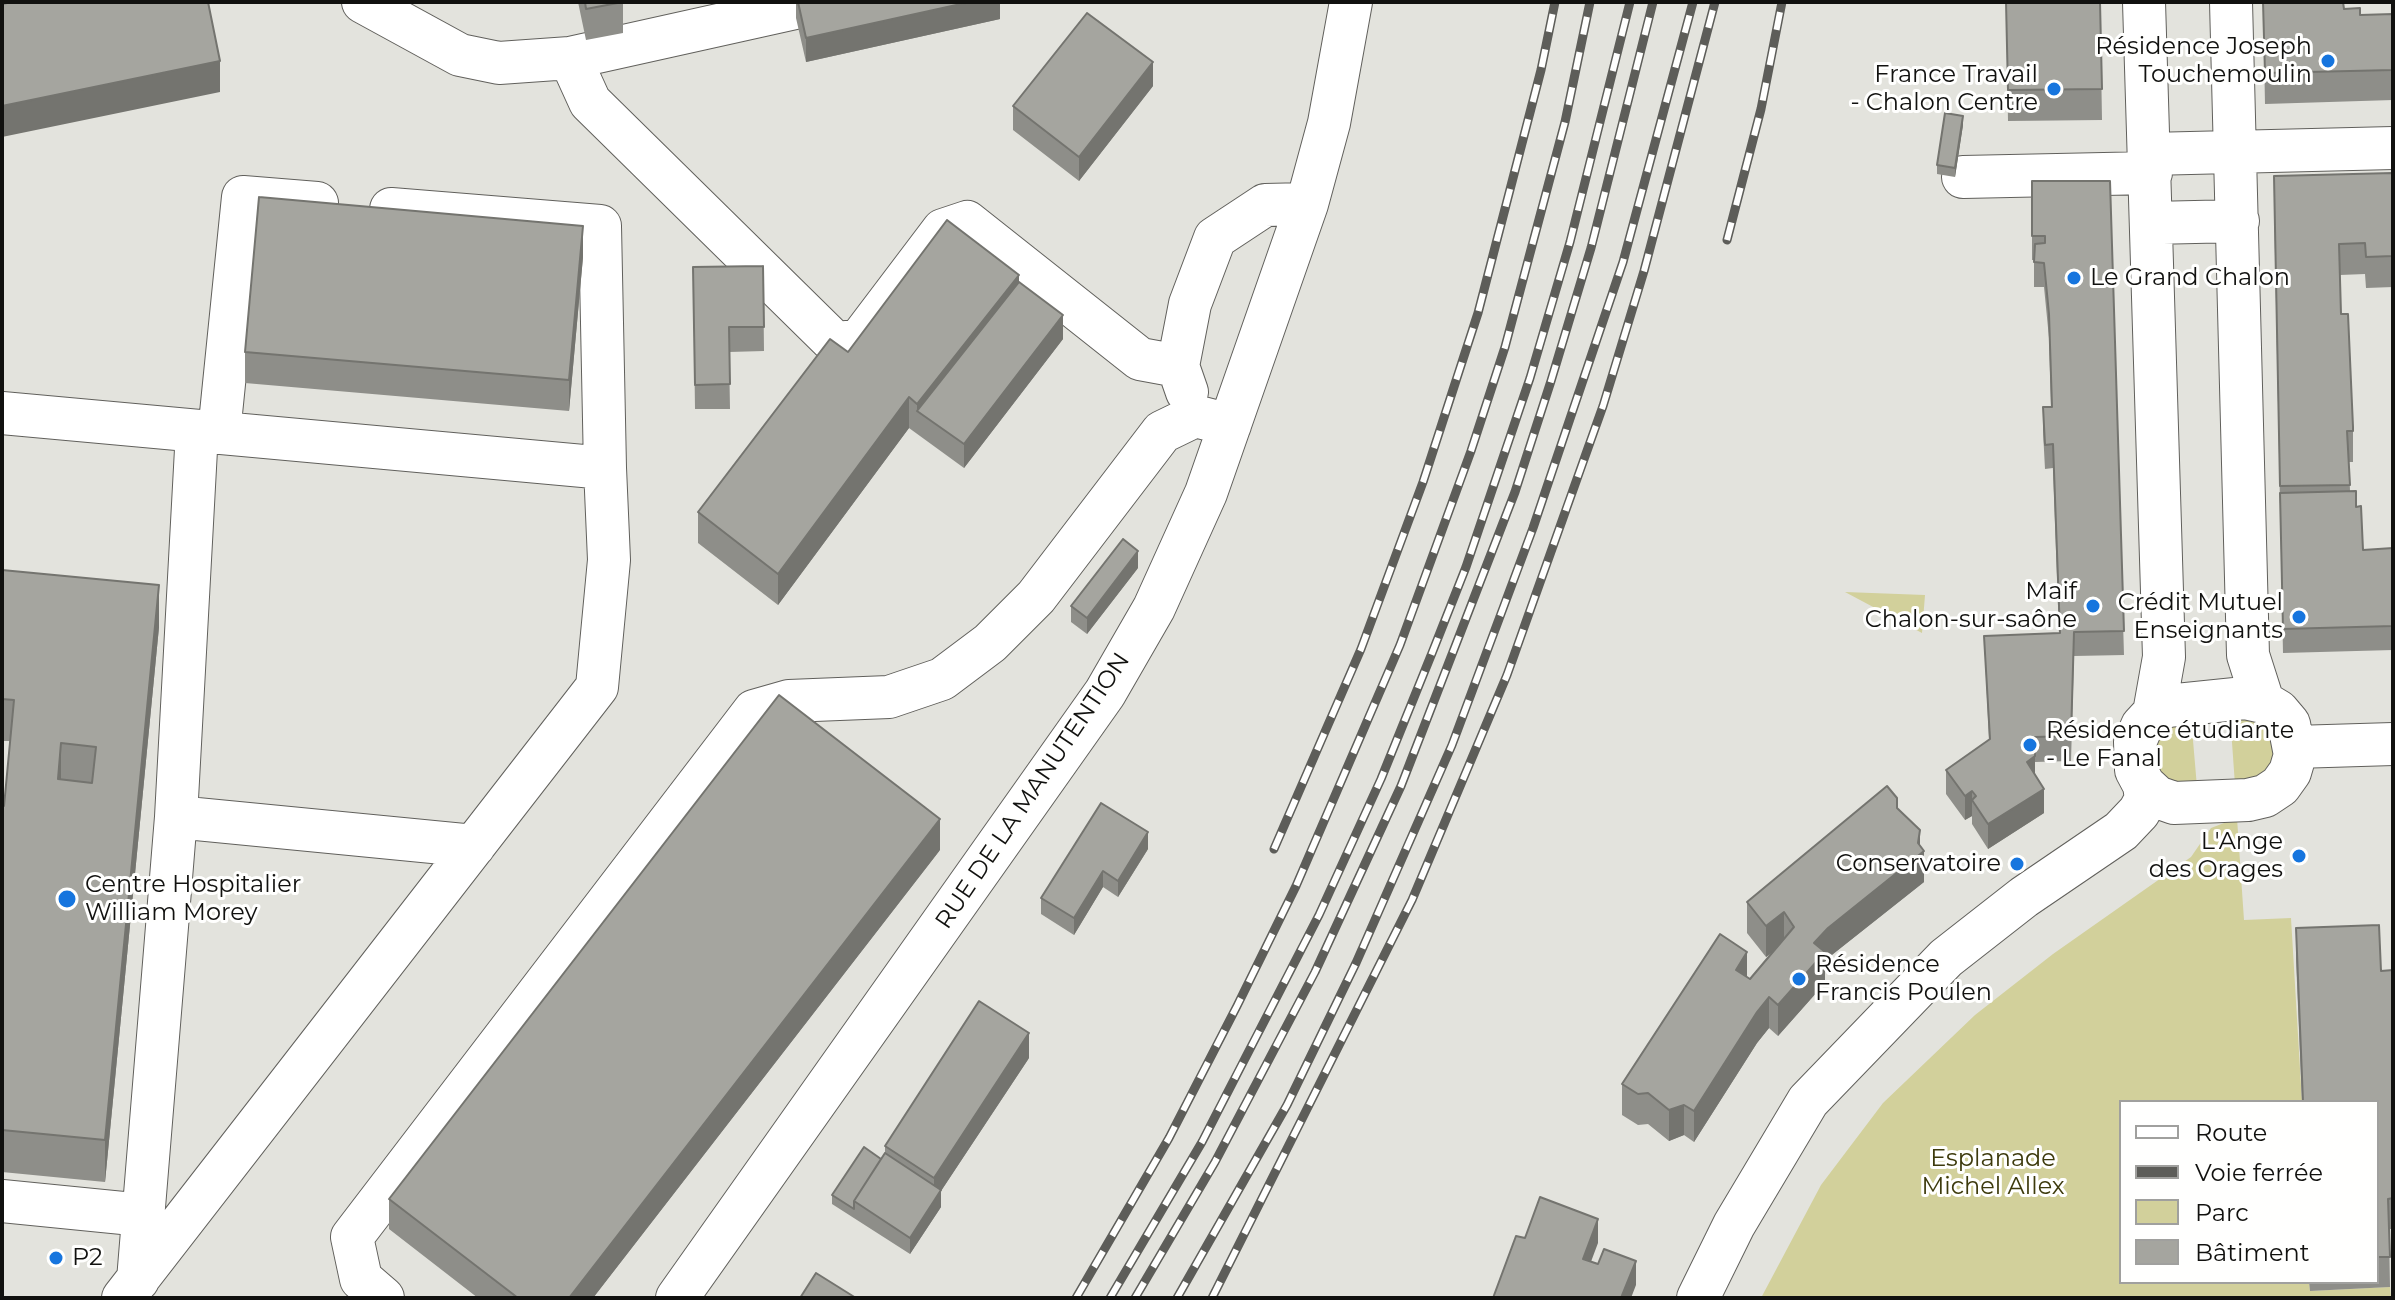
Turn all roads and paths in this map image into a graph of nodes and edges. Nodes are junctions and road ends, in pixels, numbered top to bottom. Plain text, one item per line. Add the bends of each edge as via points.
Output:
1 (363, 2) edge
2 (822, 2) edge
3 (1351, 2) edge
4 (2144, 2) edge
5 (2231, 2) edge
6 (570, 58) junction
7 (2393, 148) edge
8 (2236, 151) junction
9 (2151, 164) junction
10 (1963, 177) dead end
11 (1307, 204) junction
12 (2238, 221) junction
13 (2152, 223) junction
14 (1178, 366) junction
15 (2, 413) edge
16 (1213, 420) junction
17 (208, 432) junction
18 (605, 468) junction
19 (2263, 702) junction
20 (2154, 713) junction
21 (2393, 744) edge
22 (2295, 747) junction
23 (2144, 785) junction
24 (176, 817) junction
25 (474, 846) junction
26 (2, 1201) edge
27 (143, 1215) junction
28 (130, 1289) edge
29 (383, 1298) edge
30 (677, 1298) edge
31 (1698, 1298) edge

1 - 6 street via 460,55 499,63
2 - 6 street
3 - 11 street, RUE DE LA MANUTENTION via 1329,123
4 - 9 street
5 - 8 street
6 - 14 street via 590,102 835,343 859,341 943,230 967,222 1140,359
7 - 8 street
8 - 9 street
8 - 12 street
9 - 10 street
9 - 13 street
11 - 14 street via 1265,205 1215,238 1190,304
11 - 16 street, RUE DE LA MANUTENTION
12 - 13 street
12 - 19 street via 2248,655
13 - 20 street via 2164,657
14 - 16 street
15 - 17 street
16 - 29 street via 1162,432 1036,597 990,643 942,679 889,697 789,701 754,711 352,1237 361,1279
16 - 30 street, RUE DE LA MANUTENTION via 1206,493 1154,608 1105,693
17 - 18 street
17 - 18 street via 243,197 600,226
17 - 24 street
18 - 25 street via 609,560 597,687
19 - 20 street via 2245,698 2167,706
19 - 22 street via 2289,724
20 - 23 street via 2135,742 2136,770
21 - 22 street
22 - 23 street via 2290,772 2265,796 2174,803
23 - 31 street via 2146,799 2121,831 1946,958 1808,1101 1734,1225
24 - 25 street
24 - 27 street
25 - 28 street
26 - 27 street
27 - 28 street

